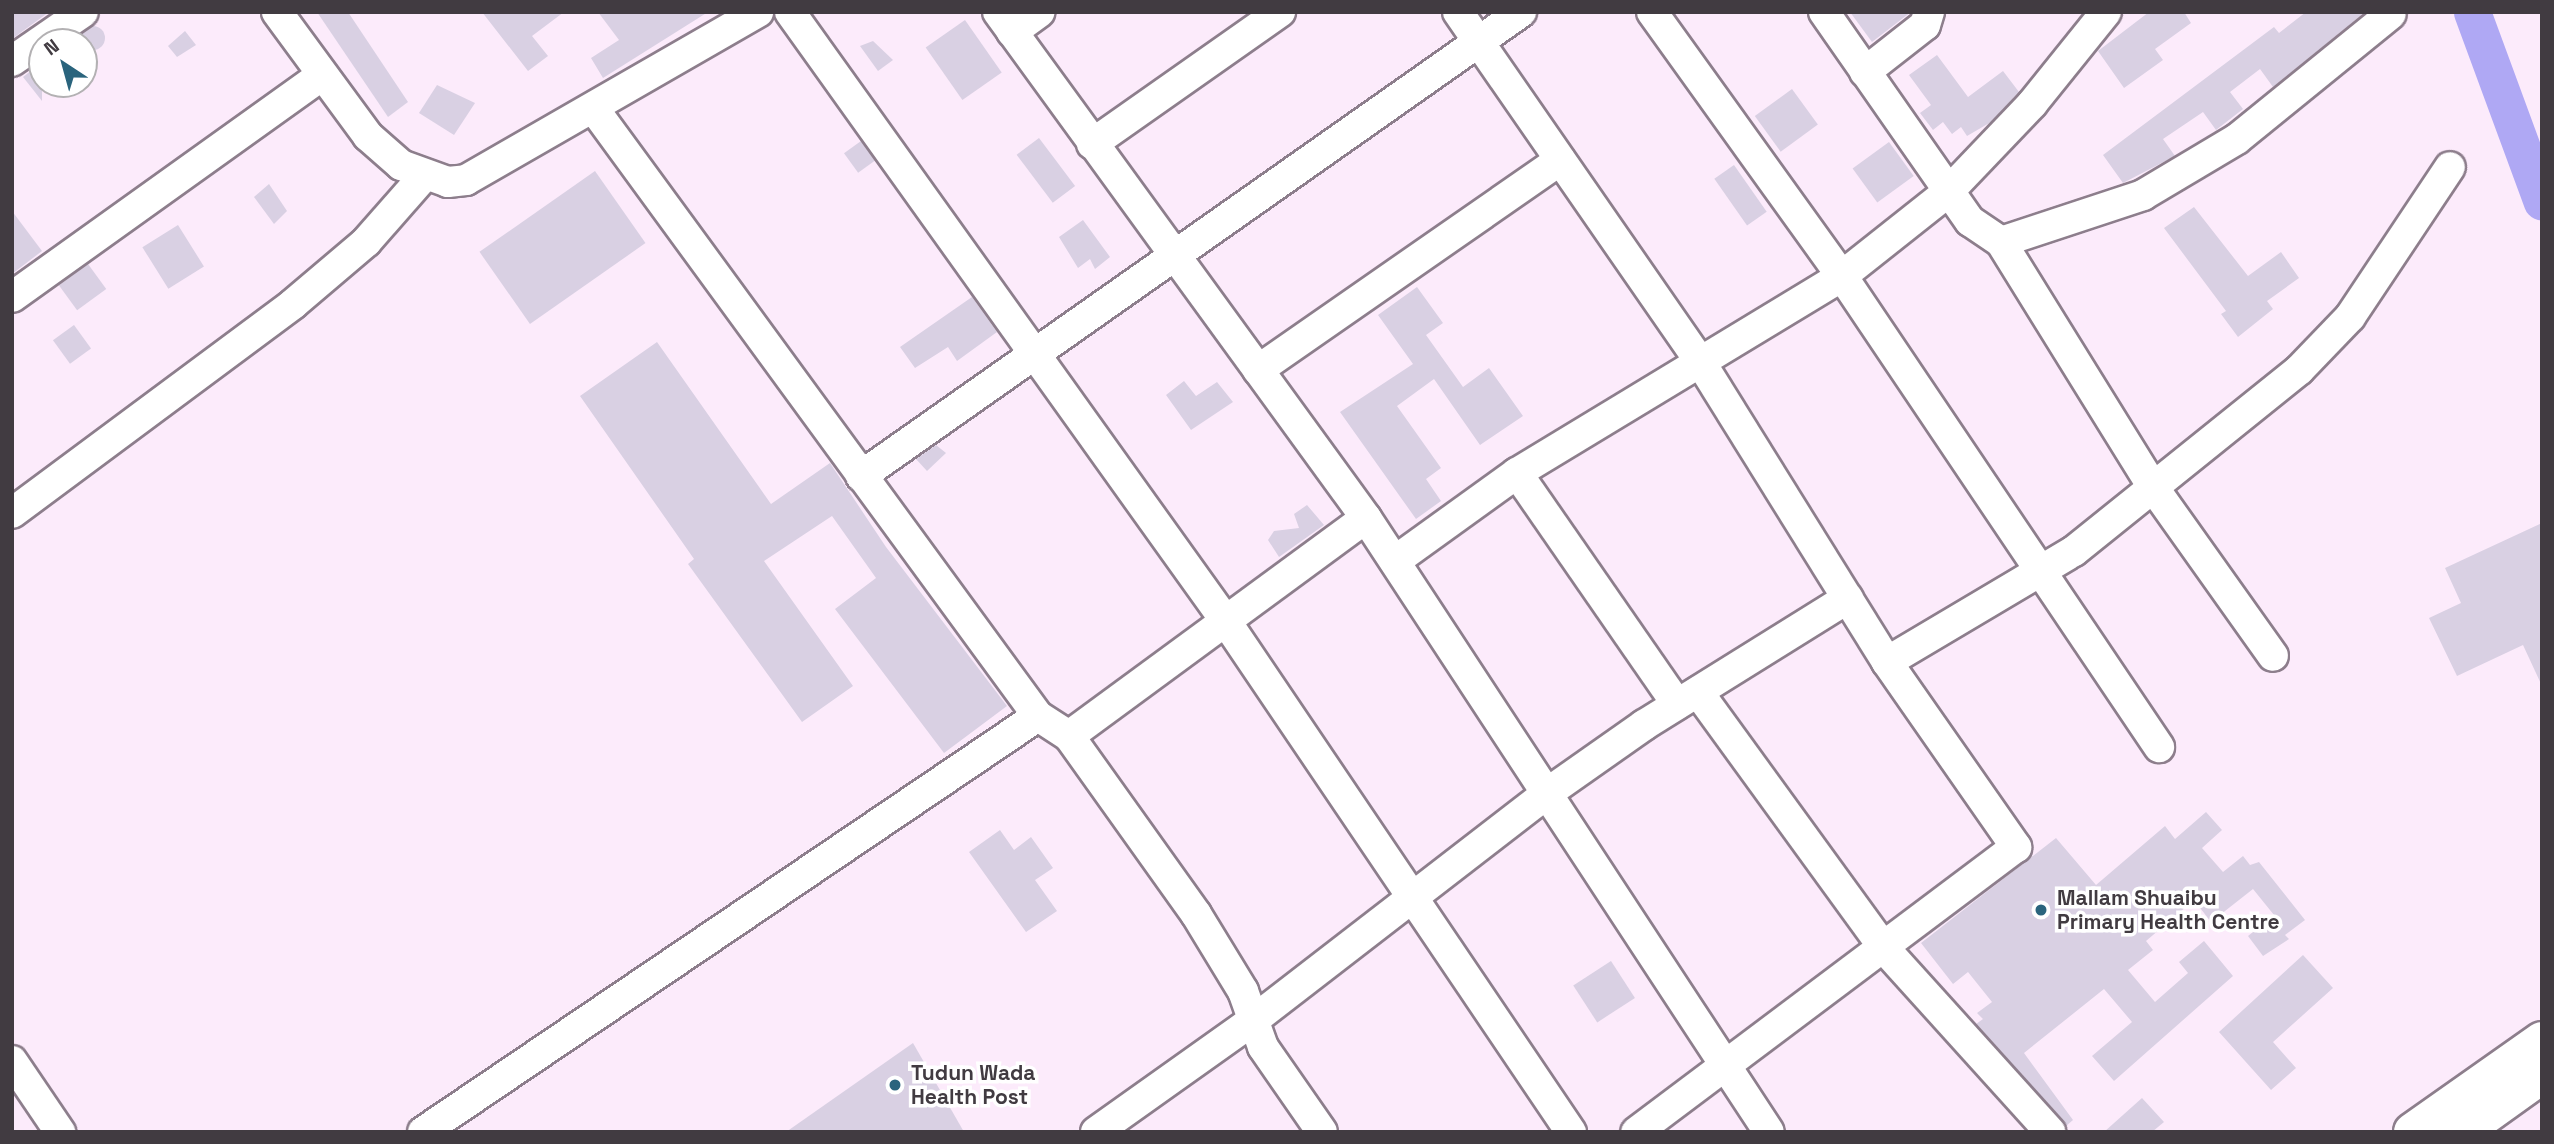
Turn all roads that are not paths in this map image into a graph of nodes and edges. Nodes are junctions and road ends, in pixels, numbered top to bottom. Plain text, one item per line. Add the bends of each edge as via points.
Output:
1 (83, 12) edge
2 (277, 12) edge
3 (758, 12) edge
4 (790, 12) edge
5 (1040, 12) edge
6 (1280, 12) edge
7 (1458, 12) edge
8 (1521, 12) edge
9 (1651, 12) edge
10 (1824, 12) edge
11 (1928, 12) edge
12 (2106, 12) edge
13 (2391, 14) dead end
14 (1005, 22) edge
15 (1479, 41) junction
16 (12, 61) edge
17 (1865, 72) junction
18 (322, 75) junction
19 (594, 109) junction
20 (1092, 144) junction
21 (1560, 160) junction
22 (2449, 167) dead end
23 (424, 176) junction
24 (1948, 192) junction
25 (2001, 242) junction
26 (1173, 257) junction
27 (1842, 276) junction
28 (12, 297) edge
29 (1032, 355) junction
30 (1701, 363) junction
31 (1258, 370) junction
32 (1517, 473) junction
33 (861, 476) junction
34 (2153, 487) junction
35 (12, 513) edge
36 (1366, 518) junction
37 (1395, 561) junction
38 (2037, 572) junction
39 (1848, 597) junction
40 (1225, 620) junction
41 (2273, 656) dead end
42 (1888, 662) junction
43 (1687, 698) junction
44 (1038, 716) junction
45 (1069, 736) junction
46 (2159, 747) dead end
47 (1546, 794) junction
48 (1408, 897) junction
49 (1884, 948) junction
50 (1255, 1018) junction
51 (2542, 1041) edge
52 (12, 1061) edge
53 (1721, 1067) junction
54 (2542, 1074) edge
55 (60, 1132) edge
56 (423, 1132) edge
57 (1096, 1132) edge
58 (1322, 1132) edge
59 (1571, 1132) edge
60 (1636, 1132) edge
61 (1769, 1132) edge
62 (2050, 1132) edge
63 (2413, 1132) edge
64 (2461, 1132) edge

1 - 16 street
2 - 18 street
3 - 19 street
4 - 29 street
5 - 14 street
6 - 20 street
7 - 15 street
8 - 15 street
9 - 27 street
10 - 17 street
11 - 17 street via 1924,25
12 - 24 street via 2032,104
13 - 25 street via 2237,139 2143,195
14 - 20 street
15 - 21 street
15 - 26 street
17 - 24 street
18 - 23 street via 368,136 401,166
18 - 28 street
19 - 23 street via 466,180
19 - 33 street
20 - 26 street
21 - 30 street
21 - 31 street
22 - 34 street via 2350,317 2299,370
23 - 35 street via 366,242 302,297
24 - 25 street via 1970,221
24 - 27 street
25 - 34 street
26 - 29 street
26 - 31 street
27 - 30 street
27 - 38 street
29 - 33 street
29 - 40 street
30 - 32 street
30 - 39 street
31 - 36 street
32 - 37 street
32 - 43 street
33 - 44 street
34 - 38 street via 2074,551
34 - 41 street
36 - 37 street
36 - 40 street
37 - 47 street
38 - 42 street
38 - 46 street
39 - 42 street
39 - 43 street
40 - 45 street
40 - 48 street
42 - 49 street via 2017,847
43 - 47 street
43 - 49 street
44 - 45 street
44 - 56 street
45 - 50 street via 1223,953
47 - 48 street
47 - 53 street
48 - 50 street
48 - 59 street
49 - 53 street
49 - 62 street
50 - 57 street
50 - 58 street via 1268,1056
51 - 63 main road
52 - 55 street
53 - 60 street
53 - 61 street
54 - 64 main road

